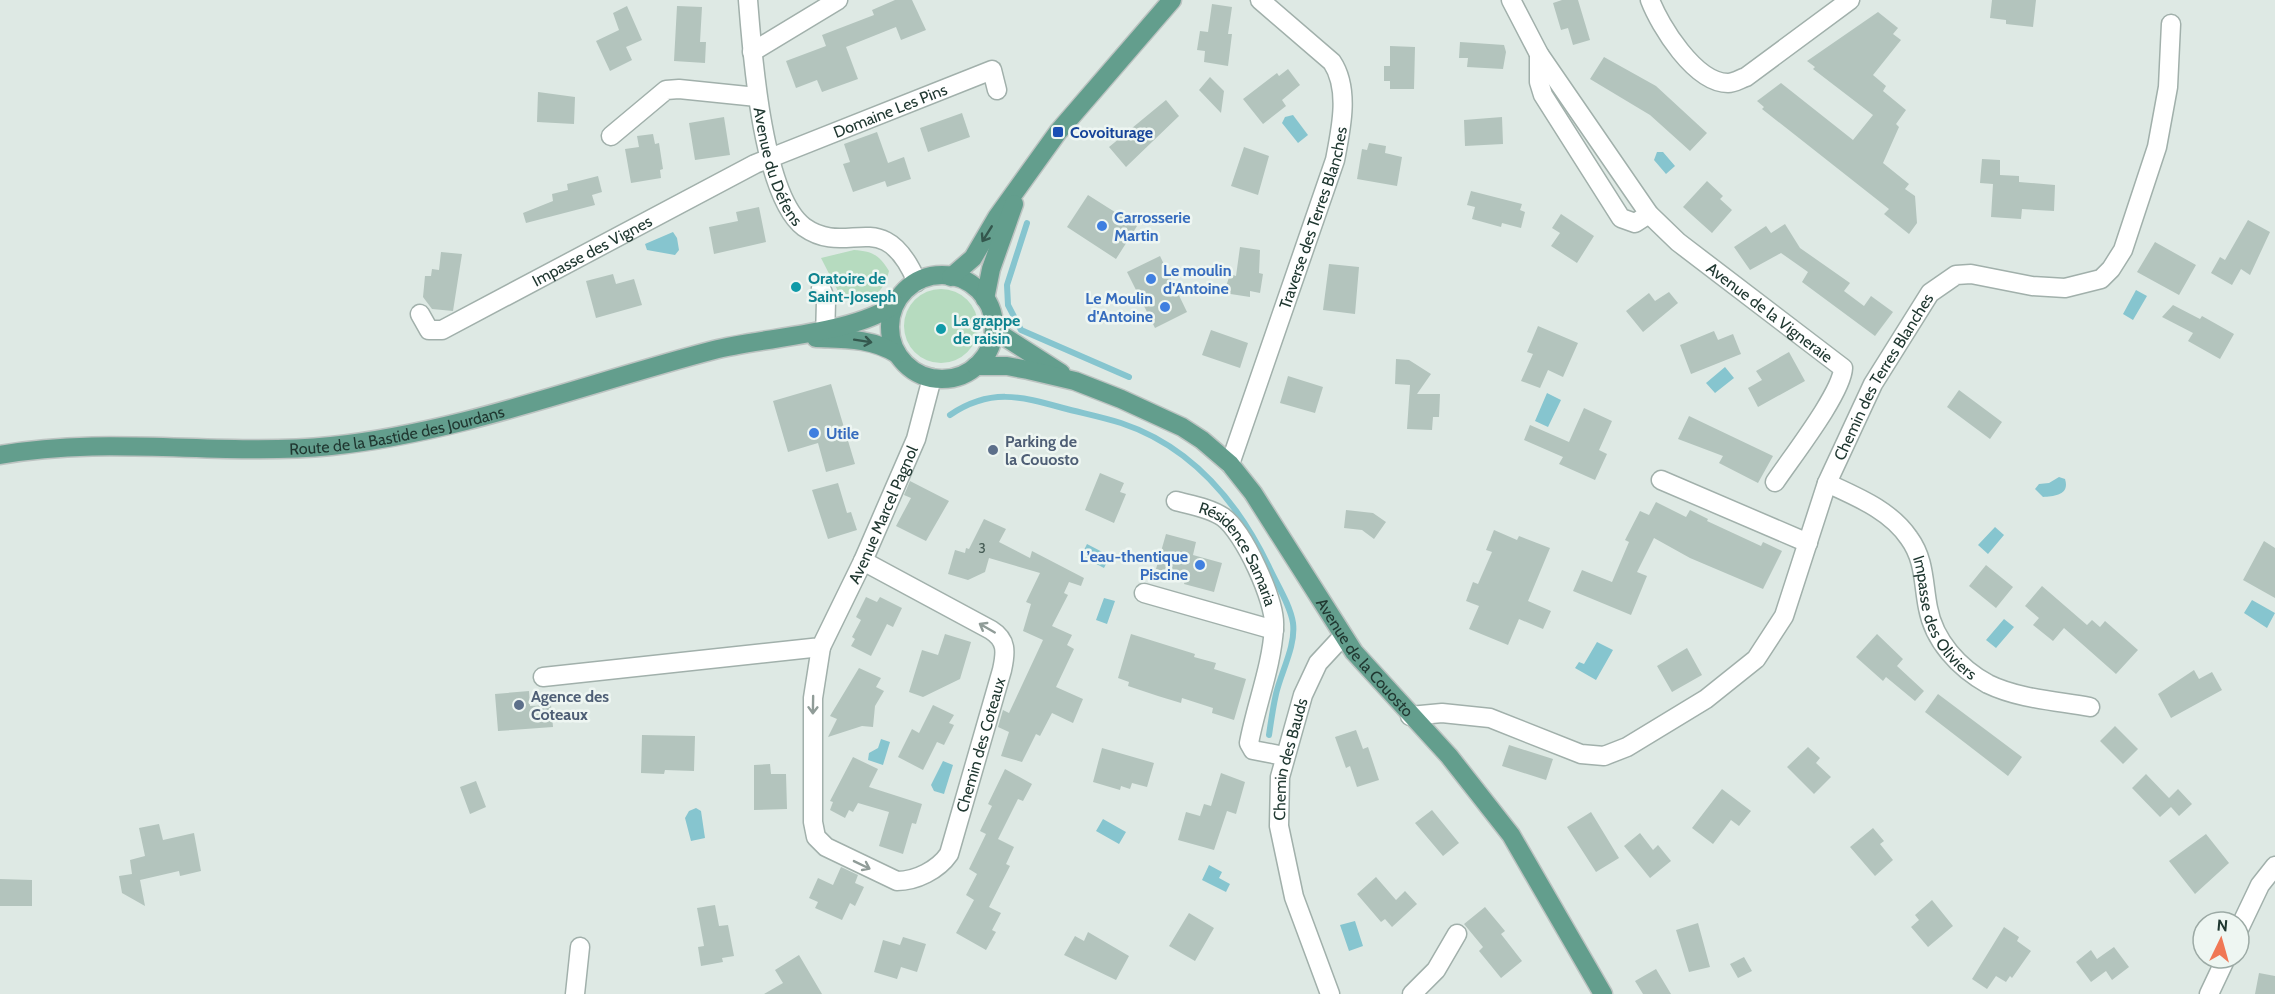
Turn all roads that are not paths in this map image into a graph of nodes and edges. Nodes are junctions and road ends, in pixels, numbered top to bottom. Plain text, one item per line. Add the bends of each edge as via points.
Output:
1 (748, 0) edge
2 (838, 0) edge
3 (1172, 0) edge
4 (1260, 0) edge
5 (1511, 0) edge
6 (1650, 0) edge
7 (1850, 0) edge
8 (2171, 24) dead end
9 (752, 52) junction
10 (1539, 54) junction
11 (998, 90) dead end
12 (757, 97) junction
13 (611, 136) dead end
14 (770, 158) junction
15 (1019, 188) junction
16 (1649, 214) junction
17 (951, 277) junction
18 (917, 282) junction
19 (821, 288) dead end
20 (985, 299) junction
21 (895, 304) junction
22 (420, 314) dead end
23 (994, 330) junction
24 (826, 333) junction
25 (897, 354) junction
26 (976, 366) junction
27 (932, 378) junction
28 (1075, 381) junction
29 (0, 455) edge
30 (1230, 464) junction
31 (1661, 480) dead end
32 (1775, 482) dead end
33 (1827, 483) junction
34 (1176, 501) dead end
35 (1808, 543) junction
36 (863, 561) junction
37 (1144, 592) dead end
38 (1274, 630) junction
39 (1342, 636) junction
40 (821, 647) junction
41 (543, 677) dead end
42 (2090, 707) dead end
43 (1410, 716) junction
44 (1284, 756) junction
45 (814, 834) joint
46 (2275, 866) edge
47 (2248, 910) edge
48 (1456, 934) dead end
49 (579, 946) dead end
50 (2220, 970) edge
51 (575, 994) edge
52 (1330, 994) edge
53 (1412, 994) edge
54 (1603, 994) edge
55 (2209, 994) edge

1 - 9 street, Avenue du Défens
2 - 9 street
3 - 15 main road via 1058,132
4 - 30 street, Traverse des Terres Blanches via 1338,71 1342,93 1340,128 1335,160
5 - 10 street, Avenue de la Vigneraie
6 - 7 street via 1665,34 1683,55 1714,79 1727,83 1746,77
8 - 33 street, Chemin des Terres Blanches via 2168,87 2157,147 2123,250 2111,269 2101,279 2065,288 1971,274 1956,274 1941,283 1929,293 1873,384
9 - 12 street, Avenue du Défens
10 - 16 street, Avenue de la Vigneraie
10 - 16 street, Avenue de la Vigneraie via 1543,96 1621,218 1635,223
11 - 14 street, Domaine Les Pins via 992,70
12 - 13 street via 672,88
12 - 14 street, Avenue du Défens
14 - 18 street, Avenue du Défens via 789,210 804,226 834,237 888,241
14 - 22 street, Impasse des Vignes via 442,330 429,330
15 -> 17 main road via 973,258
15 - 20 main road via 991,268
16 - 32 street, Avenue de la Vigneraie via 1678,242 1843,368 1833,393
17 - 18 main road via 929,277
17 - 20 main road via 976,289
18 - 21 main road
19 - 24 street via 826,301
20 - 23 main road
21 - 24 main road, Route de la Bastide des Jourdans via 871,319
21 - 25 main road via 890,329
23 - 26 main road via 985,356
23 - 28 main road, Avenue de la Couosto
24 -> 25 main road, Route de la Bastide des Jourdans via 875,343
24 - 29 main road, Route de la Bastide des Jourdans via 784,336 716,349 453,424 374,440 279,449 104,446
25 - 27 main road via 914,371
26 - 27 main road via 958,376
26 - 28 main road, Avenue de la Couosto via 1007,366
27 - 36 street, Avenue Marcel Pagnol via 915,438
28 - 30 main road, Avenue de la Couosto via 1141,406 1202,440
30 - 39 main road, Avenue de la Couosto via 1253,493
31 - 35 street
33 - 35 street, Chemin des Terres Blanches
33 - 42 street, Impasse des Oliviers via 1884,513 1911,540 1924,571 1936,634 1963,666 2003,690
34 - 38 street, Résidence Samaria via 1215,513 1234,529 1271,606
35 - 43 street, Chemin des Terres Blanches via 1784,616 1756,659 1706,699 1615,753 1581,754 1490,717 1442,713
36 - 40 street, Avenue Marcel Pagnol
45 -> 36 street, Chemin des Coteaux via 826,848 897,881 908,881 939,867 949,854 1006,654 1004,642 991,630
37 - 38 street, Résidence Samaria
38 - 44 street, Résidence Samaria via 1249,743 1253,750
39 - 43 main road, Avenue de la Couosto
39 - 44 street, Chemin des Bauds via 1318,663
40 - 41 street
40 -> 45 street, Avenue Marcel Pagnol via 813,698
43 - 54 main road, Avenue de la Couosto via 1449,756 1511,835
44 - 52 street, Chemin des Bauds via 1279,826 1294,897
46 - 47 street
48 - 53 street via 1437,970
49 - 51 street
50 - 55 street

